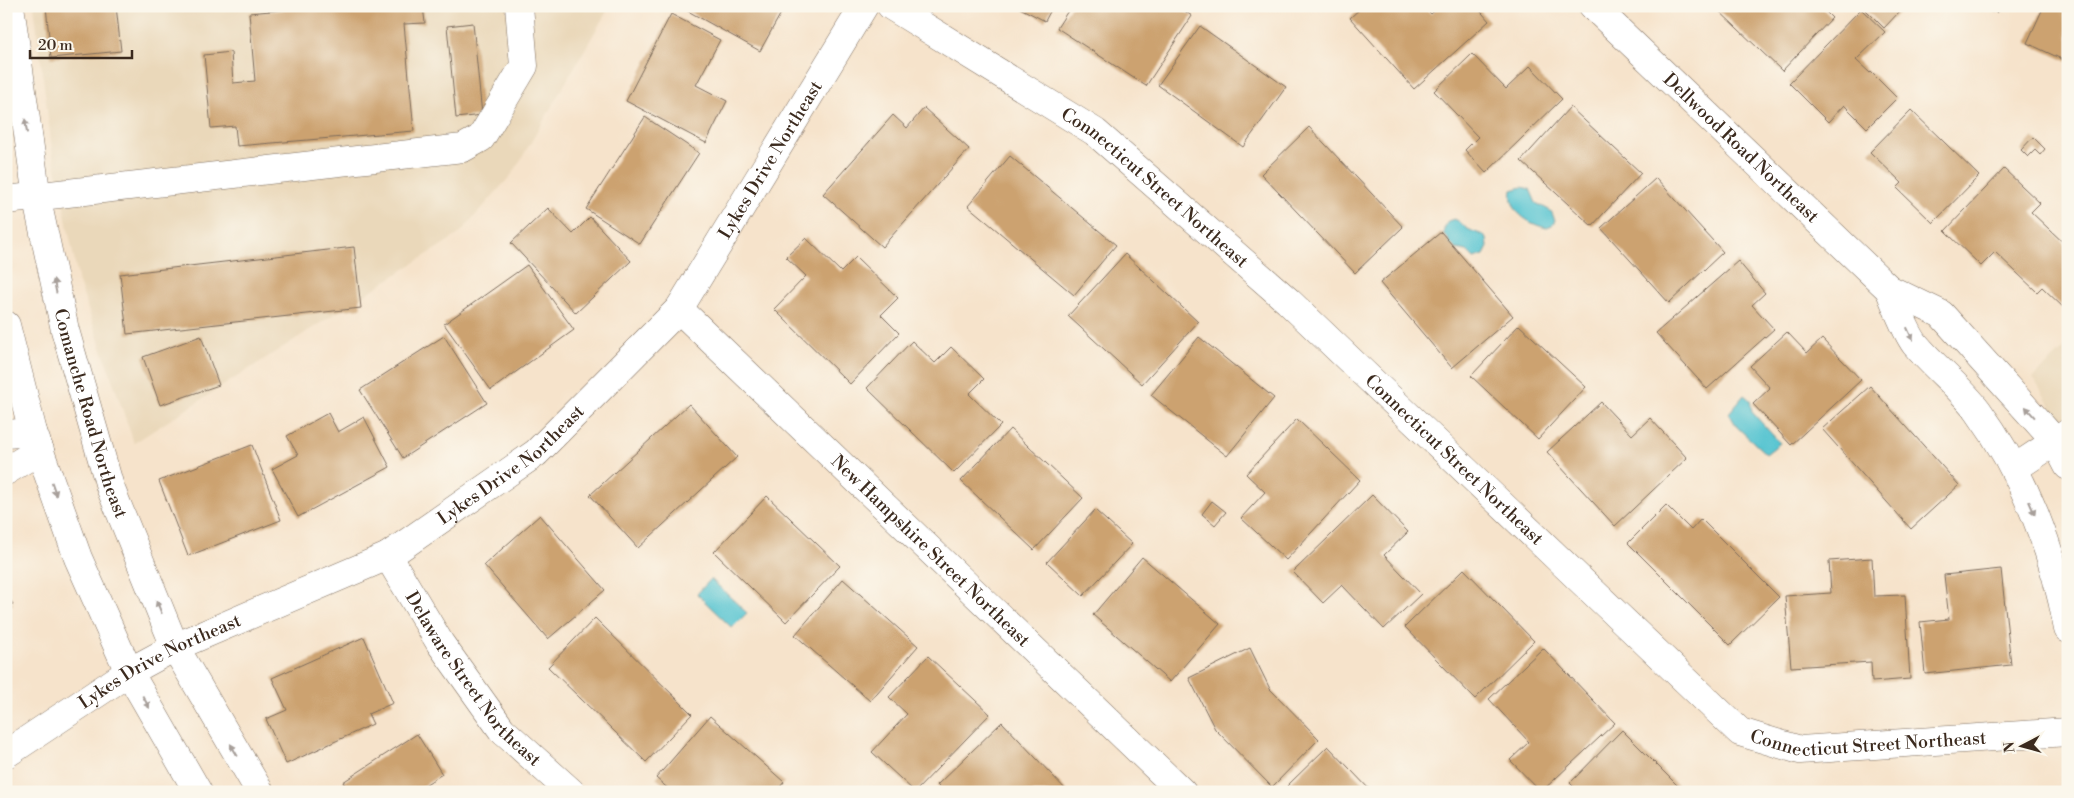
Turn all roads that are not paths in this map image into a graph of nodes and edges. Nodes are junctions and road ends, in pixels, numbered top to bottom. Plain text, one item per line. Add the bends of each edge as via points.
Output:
1 (519, 6) edge
2 (864, 6) edge
3 (891, 6) edge
4 (1594, 6) edge
5 (9, 20) edge
6 (36, 198) junction
7 (6, 200) edge
8 (1889, 289) junction
9 (679, 309) junction
10 (6, 325) edge
11 (6, 434) edge
12 (2062, 437) edge
13 (37, 441) junction
14 (2068, 466) edge
15 (2015, 468) junction
16 (6, 470) edge
17 (388, 556) junction
18 (2068, 628) edge
19 (175, 647) junction
20 (129, 672) junction
21 (2068, 732) edge
22 (6, 754) edge
23 (198, 792) edge
24 (260, 792) edge
25 (571, 792) edge
26 (1182, 792) edge

1 - 6 street via 524,66 481,138 464,148
2 - 9 street, Lykes Drive Northeast
3 - 21 street, Connecticut Street Northeast via 1095,132 1288,301 1740,732 1800,750
4 - 8 street, Dellwood Road Northeast
6 -> 5 street, Comanche Road Northeast
6 - 7 street
19 -> 6 street, Comanche Road Northeast via 110,487 65,330
12 -> 8 street, Dellwood Road Northeast via 1941,314
8 -> 15 street, Dellwood Road Northeast via 1914,343 1977,410
9 - 17 street, Lykes Drive Northeast via 536,453
9 - 26 street, New Hampshire Street Northeast
10 - 13 street
11 - 13 street
12 - 14 street, Dellwood Road Northeast
12 - 15 street
13 - 16 street
13 -> 20 street via 78,558
15 -> 18 street, Dellwood Road Northeast via 2036,517
17 - 19 street, Lykes Drive Northeast
17 - 25 street, Delaware Street Northeast via 440,643 502,730
19 - 20 street, Lykes Drive Northeast
24 -> 19 street, Comanche Road Northeast
20 - 22 street, Lykes Drive Northeast
20 -> 23 street

